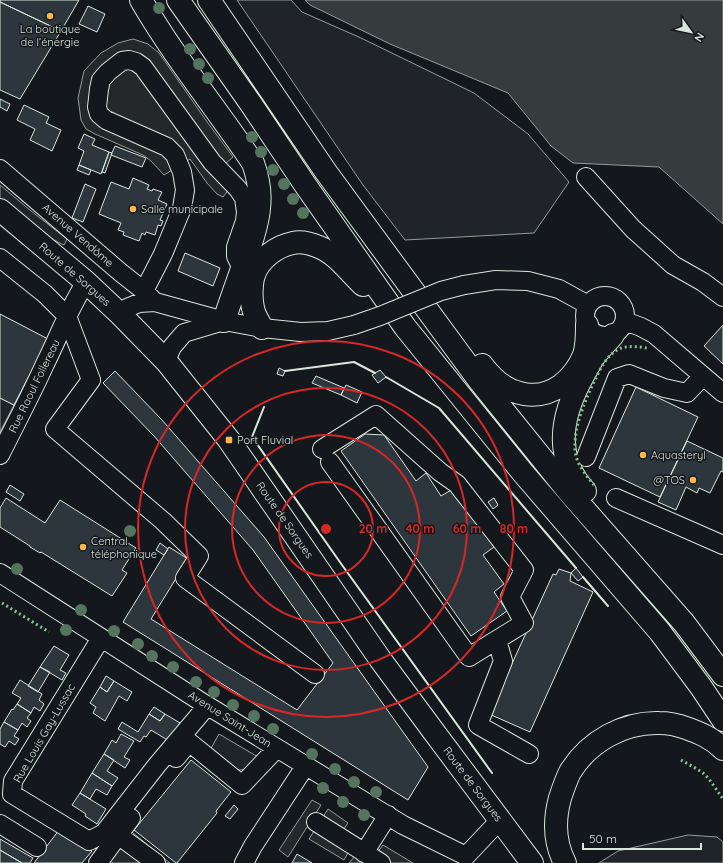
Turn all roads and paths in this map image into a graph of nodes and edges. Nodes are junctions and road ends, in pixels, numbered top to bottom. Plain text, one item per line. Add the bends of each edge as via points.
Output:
1 (141, 0) edge
2 (178, 0) edge
3 (209, 0) edge
4 (0, 169) edge
5 (326, 172) junction
6 (586, 177) dead end
7 (0, 210) edge
8 (0, 258) edge
9 (242, 269) junction
10 (86, 282) junction
11 (723, 297) edge
12 (157, 300) junction
13 (587, 315) junction
14 (67, 316) junction
15 (121, 316) junction
16 (224, 321) junction
17 (405, 327) junction
18 (262, 328) junction
19 (619, 328) junction
20 (184, 333) junction
21 (166, 361) junction
22 (703, 376) junction
23 (723, 393) edge
24 (0, 455) edge
25 (586, 456) dead end
26 (616, 498) dead end
27 (723, 545) edge
28 (0, 573) edge
29 (684, 623) junction
30 (101, 638) junction
31 (496, 640) junction
32 (315, 674) dead end
33 (723, 675) edge
34 (207, 706) junction
35 (723, 720) edge
36 (277, 748) junction
37 (723, 749) edge
38 (529, 754) dead end
39 (306, 765) junction
40 (388, 815) junction
41 (500, 820) junction
42 (316, 822) dead end
43 (0, 824) edge
44 (118, 835) junction
45 (37, 847) dead end
46 (364, 853) junction
47 (471, 859) edge
48 (98, 863) edge
49 (156, 863) edge
50 (244, 863) edge
51 (381, 863) edge
52 (532, 863) edge
53 (565, 863) edge

1 - 9 main road via 174,52 253,162 258,176 260,207
2 - 17 main road
3 - 5 main road
4 - 12 street, Avenue Vendôme via 120,272
5 - 13 main road via 488,373 508,389 541,395 568,380 584,354 587,342
5 - 29 main road via 478,378 569,492
6 - 11 street via 633,229 673,265
7 - 10 main road, Route de Sorgues
8 - 14 street via 45,294
9 - 12 street via 236,256 236,247 245,221 244,198 212,162 143,67 129,60 122,61 101,80 99,114 106,120 167,147 175,155 182,172 185,190 182,208 163,254
9 - 16 main road
10 - 14 street, Rue Raoul Follereau
10 - 15 main road, Route de Sorgues
12 - 15 street via 127,308
12 - 16 street
12 - 20 street
13 - 18 street, bridge via 559,289 528,281 496,280 464,284 441,291 354,325 301,332
13 - 19 street via 592,331 598,335 606,336
13 - 19 street via 592,300 606,295 613,297 620,301 626,314
14 - 24 street, Rue Raoul Follereau
14 - 32 street via 91,380 55,429 163,521 199,556 185,578
15 - 21 main road, Route de Sorgues
16 - 18 street
16 - 20 street
17 - 18 main road via 332,254 307,243 293,243 268,255 259,264 254,275 253,309
17 - 35 main road via 523,473 660,632
19 - 22 street via 641,327 654,334
19 - 29 main road via 593,358 574,395 564,422 563,442 566,461 580,486 680,601
20 - 21 street via 172,347
21 - 41 main road, Route de Sorgues via 229,440 380,659
22 - 23 street
22 - 25 street via 687,393 664,388 629,374 617,378
26 - 27 street
28 - 30 street, Avenue Saint-Jean
29 - 33 main road
30 - 34 street, Avenue Saint-Jean
30 - 34 street, Rue Louis Gay-Lussac via 14,781 12,794 90,841 104,833
31 - 31 street via 470,657 326,455 376,415 457,484 524,570 510,597 524,623
31 - 38 street via 503,661 478,725
34 - 36 street, Avenue Saint-Jean
36 - 39 street, Avenue Saint-Jean
36 - 44 street via 242,785 189,742
37 - 53 main road via 712,739 697,732 660,722 626,728 609,735 580,758 563,788 556,826 560,853
39 - 40 street, Avenue Saint-Jean
39 - 50 street
40 - 46 street
40 - 47 street, Avenue Saint-Jean
41 - 47 street, Avenue Saint-Jean
41 - 52 main road, Route de Sorgues
42 - 46 street
43 - 45 street
44 - 48 street
44 - 49 street
46 - 51 street

